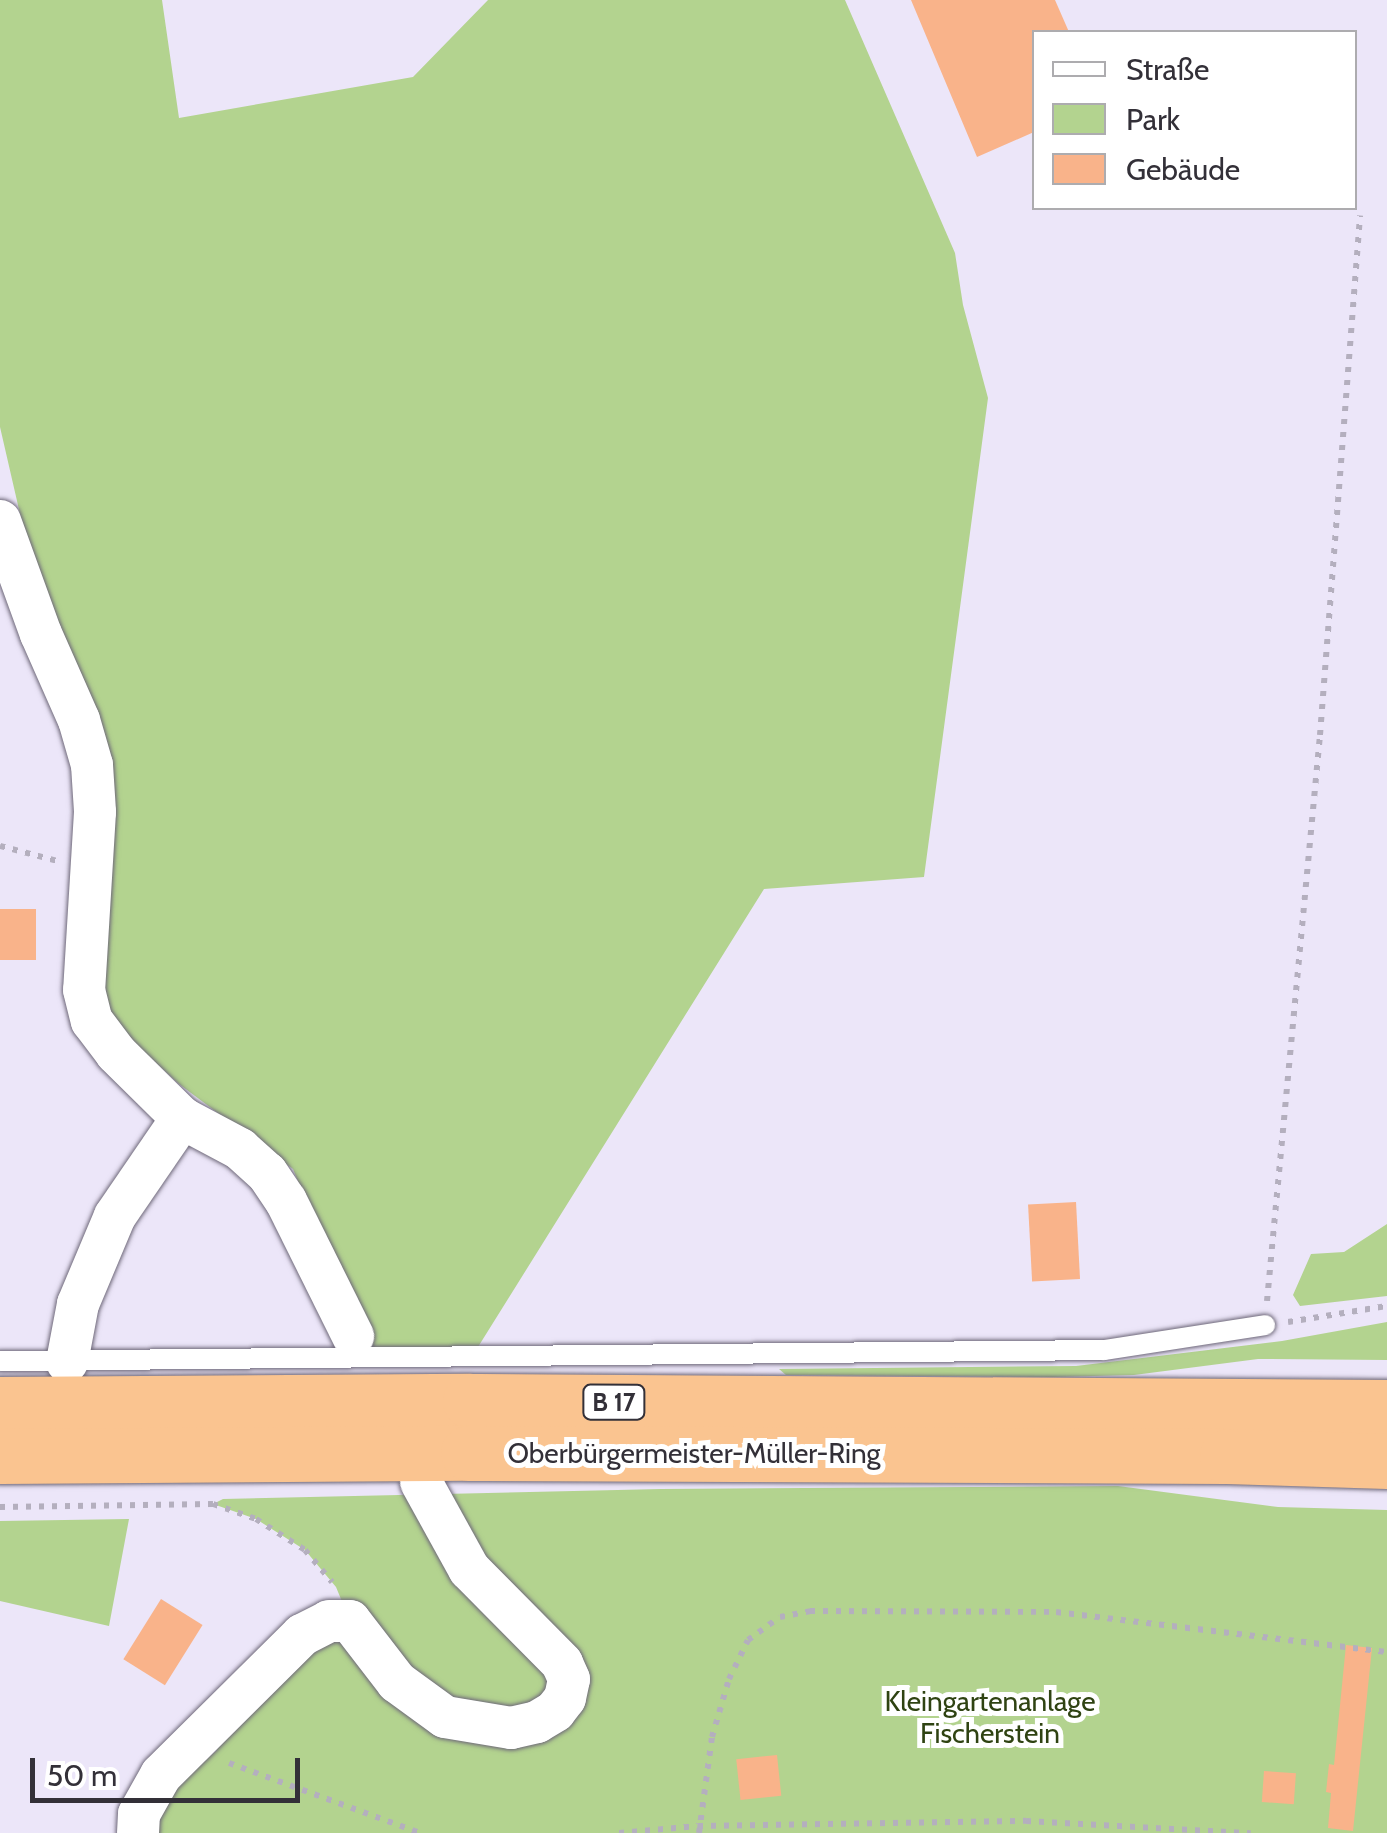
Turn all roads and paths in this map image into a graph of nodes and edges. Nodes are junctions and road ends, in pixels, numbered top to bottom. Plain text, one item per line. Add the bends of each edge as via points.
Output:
1 (1360, 216) dead end
2 (0, 521) edge
3 (0, 846) edge
4 (90, 870) junction
5 (182, 1118) junction
6 (1387, 1306) edge
7 (1265, 1326) junction
8 (353, 1336) dead end
9 (0, 1361) edge
10 (67, 1362) junction
11 (0, 1404) edge
12 (1387, 1407) edge
13 (0, 1456) edge
14 (1387, 1461) edge
15 (421, 1482) dead end
16 (0, 1507) edge
17 (350, 1622) junction
18 (1387, 1652) edge
19 (192, 1743) junction
20 (698, 1830) edge
21 (138, 1833) edge
22 (420, 1833) edge
23 (618, 1833) edge
24 (1251, 1833) edge

1 - 7 path
2 - 4 street via 92,764
3 - 4 path
4 - 5 street via 84,990 92,1021
5 - 8 street via 240,1148 267,1172
5 - 10 street via 115,1216 78,1304
6 - 7 path
7 - 10 lane via 1104,1350
9 - 10 lane
11 - 12 highway, Oberbürgermeister-Müller-Ring / B 17
13 - 14 highway, Oberbürgermeister-Müller-Ring / B 17 via 488,1452
15 - 17 street via 469,1570 562,1663 569,1680 566,1698 537,1722 512,1728 446,1717 398,1682
16 - 17 path via 212,1504 256,1519 304,1550 336,1586
17 - 19 street via 329,1621 302,1635
18 - 20 path via 1056,1612 810,1610 780,1617 748,1640 729,1679
19 - 21 street via 160,1775
19 - 22 path via 236,1767
20 - 23 path
20 - 24 path via 1026,1821

